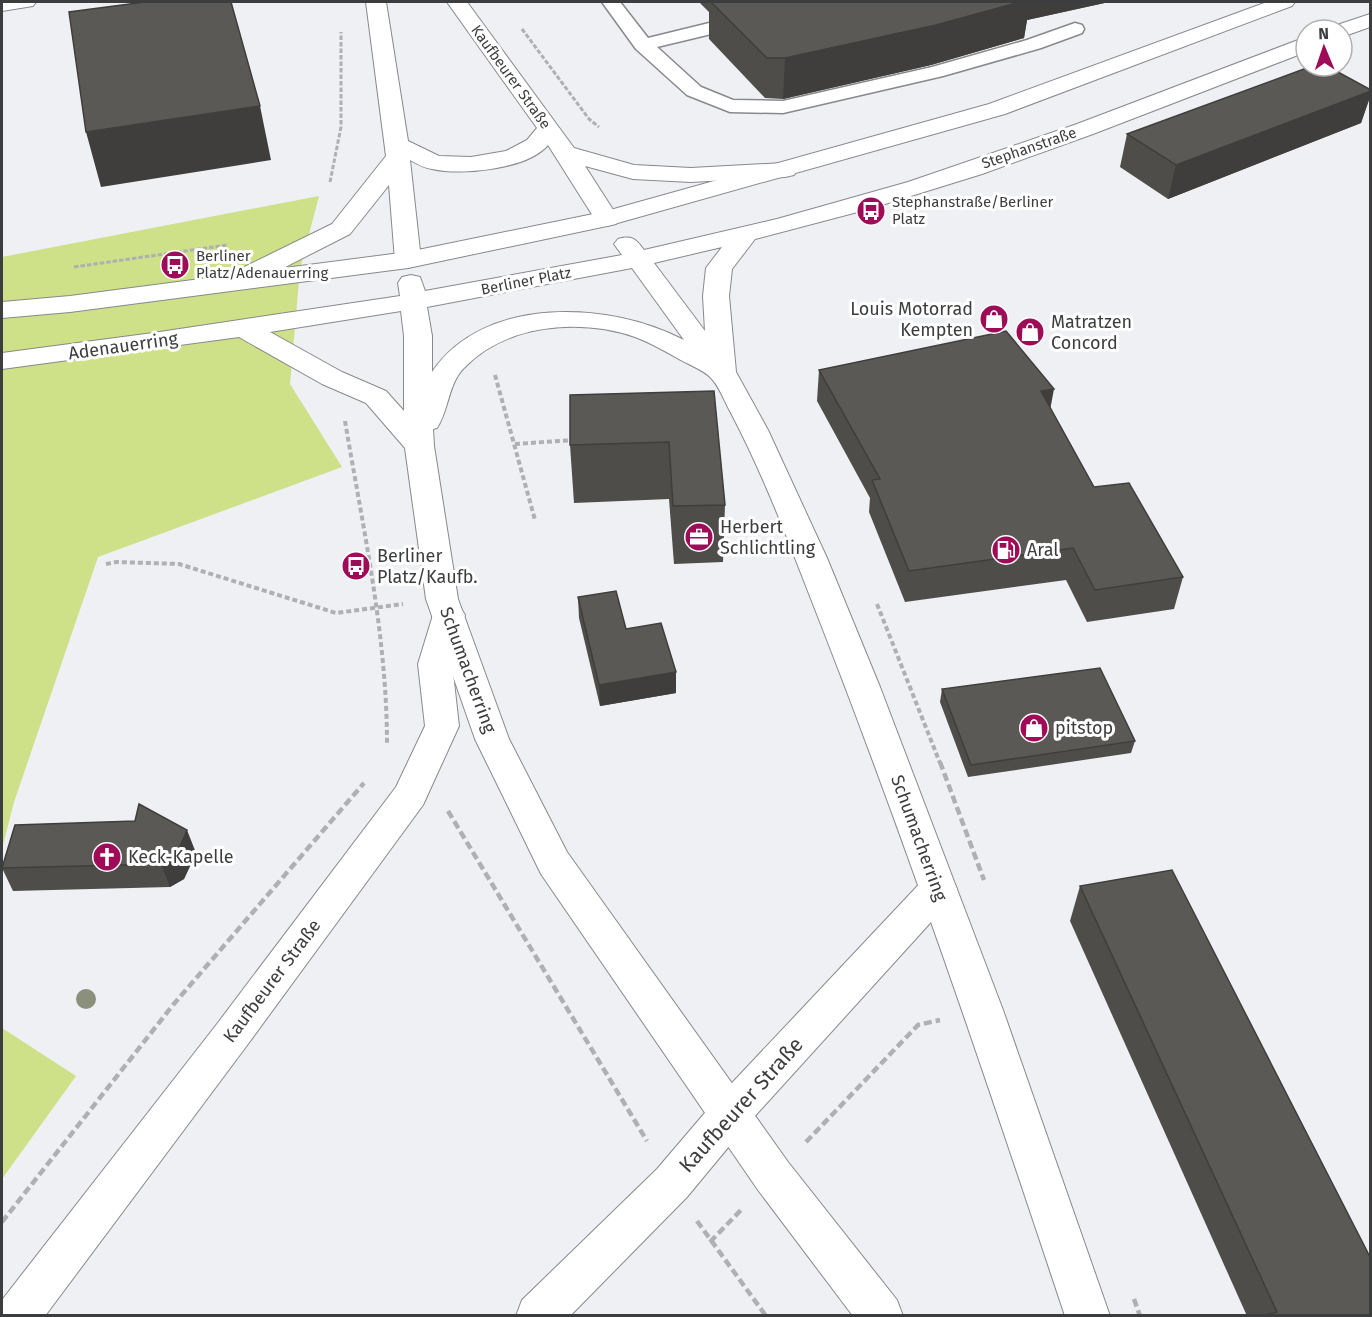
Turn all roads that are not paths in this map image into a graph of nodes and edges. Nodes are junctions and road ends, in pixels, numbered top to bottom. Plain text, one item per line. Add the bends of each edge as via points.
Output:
1 (26, 2) edge
2 (376, 2) edge
3 (457, 2) edge
4 (611, 2) edge
5 (1285, 2) edge
6 (2, 5) edge
7 (763, 16) edge
8 (1371, 20) edge
9 (1354, 26) edge
10 (1076, 29) dead end
11 (643, 45) junction
12 (1294, 49) edge
13 (549, 128) junction
14 (398, 151) junction
15 (565, 153) junction
16 (785, 170) junction
17 (607, 219) junction
18 (746, 234) junction
19 (640, 259) junction
20 (408, 260) junction
21 (237, 281) junction
22 (413, 303) junction
23 (2, 310) edge
24 (243, 328) junction
25 (2, 361) edge
26 (722, 372) junction
27 (419, 446) junction
28 (445, 607) junction
29 (938, 889) junction
30 (730, 1114) junction
31 (17, 1316) edge
32 (538, 1316) edge
33 (881, 1316) edge
34 (1088, 1316) edge

1 - 6 main road
2 - 14 main road
3 - 13 main road, Kaufbeurer Straße
4 - 11 lane
5 - 16 main road via 997,109
7 - 11 lane
8 - 9 main road
10 - 11 lane via 936,72 783,107 730,106 694,91
12 - 18 main road, Stephanstraße via 1059,139 862,203
13 - 14 main road via 536,145 513,157 471,164 435,163
13 - 15 main road, Kaufbeurer Straße
14 - 20 main road
14 - 21 main road via 341,229
15 - 16 main road via 633,172 692,175
15 - 17 main road
16 - 17 main road
17 - 19 main road
17 - 20 main road
18 - 19 main road, Berliner Platz
18 - 26 main road via 719,268 716,296
19 - 22 main road, Berliner Platz
19 - 26 main road
20 - 21 main road
20 - 22 main road
21 - 23 main road
22 - 24 main road, Berliner Platz
22 - 27 main road via 418,336
24 - 25 main road, Adenauerring
24 - 27 main road via 332,378 376,397
26 - 27 main road via 643,331 610,323 568,318 497,332 456,359 443,376
26 - 29 main road, Schumacherring via 754,430 811,558
27 - 28 main road, Schumacherring
28 - 30 main road, Schumacherring via 492,739 555,863
28 - 31 main road, Kaufbeurer Straße via 435,664 442,726 410,795
29 - 30 main road, Kaufbeurer Straße
29 - 34 main road, Schumacherring
30 - 32 main road, Kaufbeurer Straße via 672,1183
30 - 33 main road, Schumacherring

